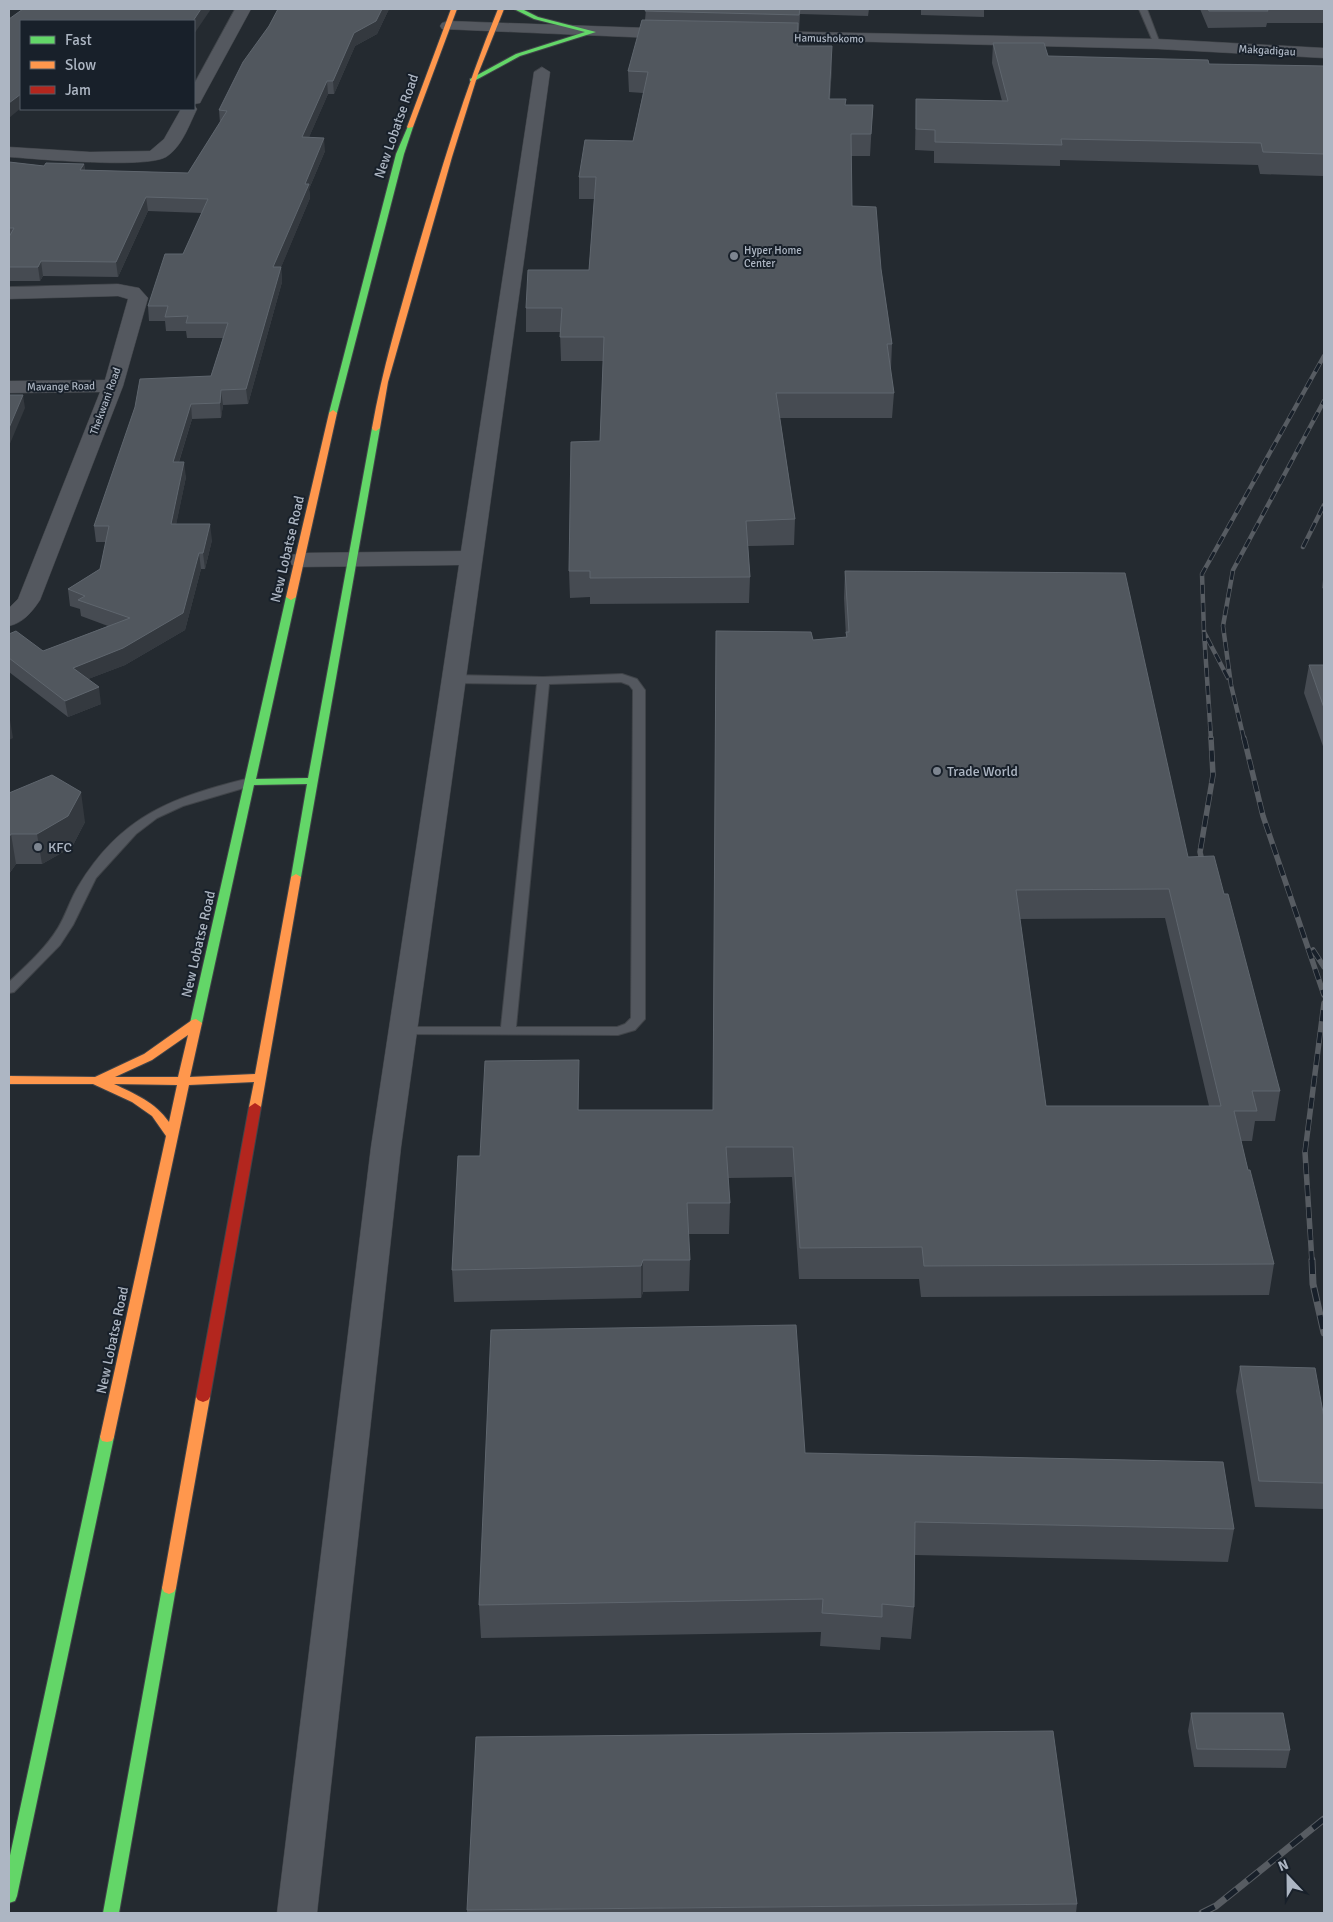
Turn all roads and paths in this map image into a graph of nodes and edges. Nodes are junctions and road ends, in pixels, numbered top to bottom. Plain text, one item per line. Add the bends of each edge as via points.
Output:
1 (243, 9) edge
2 (454, 9) edge
3 (501, 9) edge
4 (517, 9) edge
5 (1143, 9) edge
6 (448, 26) junction
7 (496, 27) junction
8 (593, 32) junction
9 (692, 35) edge
10 (741, 36) edge
11 (1158, 44) junction
12 (1209, 47) joint
13 (1324, 53) edge
14 (542, 72) dead end
15 (472, 80) junction
16 (195, 97) edge
17 (188, 110) edge
18 (9, 152) edge
19 (9, 293) edge
20 (113, 386) junction
21 (9, 387) edge
22 (471, 558) junction
23 (300, 560) junction
24 (352, 560) junction
25 (9, 619) edge
26 (454, 679) junction
27 (543, 680) junction
28 (312, 781) junction
29 (250, 782) junction
30 (9, 989) edge
31 (195, 1024) junction
32 (403, 1031) junction
33 (508, 1032) junction
34 (259, 1078) junction
35 (9, 1080) edge
36 (96, 1081) junction
37 (182, 1082) junction
38 (171, 1135) junction
39 (9, 1896) edge
40 (111, 1913) edge
41 (296, 1913) edge

1 - 16 street
2 - 6 main road, New Lobatse Road
3 - 7 main road
4 - 8 main road via 536,18
5 - 11 lane
6 - 7 street
6 - 23 main road, New Lobatse Road via 400,154 340,381
7 - 8 street
7 - 15 main road
8 - 9 street
8 - 15 main road via 518,55
10 - 11 street, Hamushokomo
11 - 12 street, Hamushokomo
12 - 13 street, Makgadigau
14 - 22 street
15 - 24 main road via 384,382
17 - 18 street via 169,146 153,156 90,157
19 - 20 street, Thekwani Road via 118,290 136,294 138,298
20 - 21 street, Mavange Road
20 - 25 street, Thekwani Road via 28,600
22 - 24 street
22 - 26 street
23 - 24 street
23 - 29 main road, New Lobatse Road
24 - 28 main road
26 - 27 lane
26 - 32 street
27 - 33 lane
27 - 33 lane via 622,678 633,682 639,690 638,1019 630,1027 618,1031
28 - 29 main road
28 - 34 main road
29 - 30 lane via 168,807 140,824 112,851 80,894 62,934
29 - 31 main road, New Lobatse Road
31 - 36 main road via 180,1038 136,1064
31 - 37 main road, New Lobatse Road
32 - 33 lane
32 - 41 street via 386,1147
34 - 37 main road
34 - 40 main road
35 - 36 main road
36 - 37 main road
36 - 38 main road via 136,1099 156,1113
37 - 38 main road, New Lobatse Road
38 - 39 main road, New Lobatse Road

